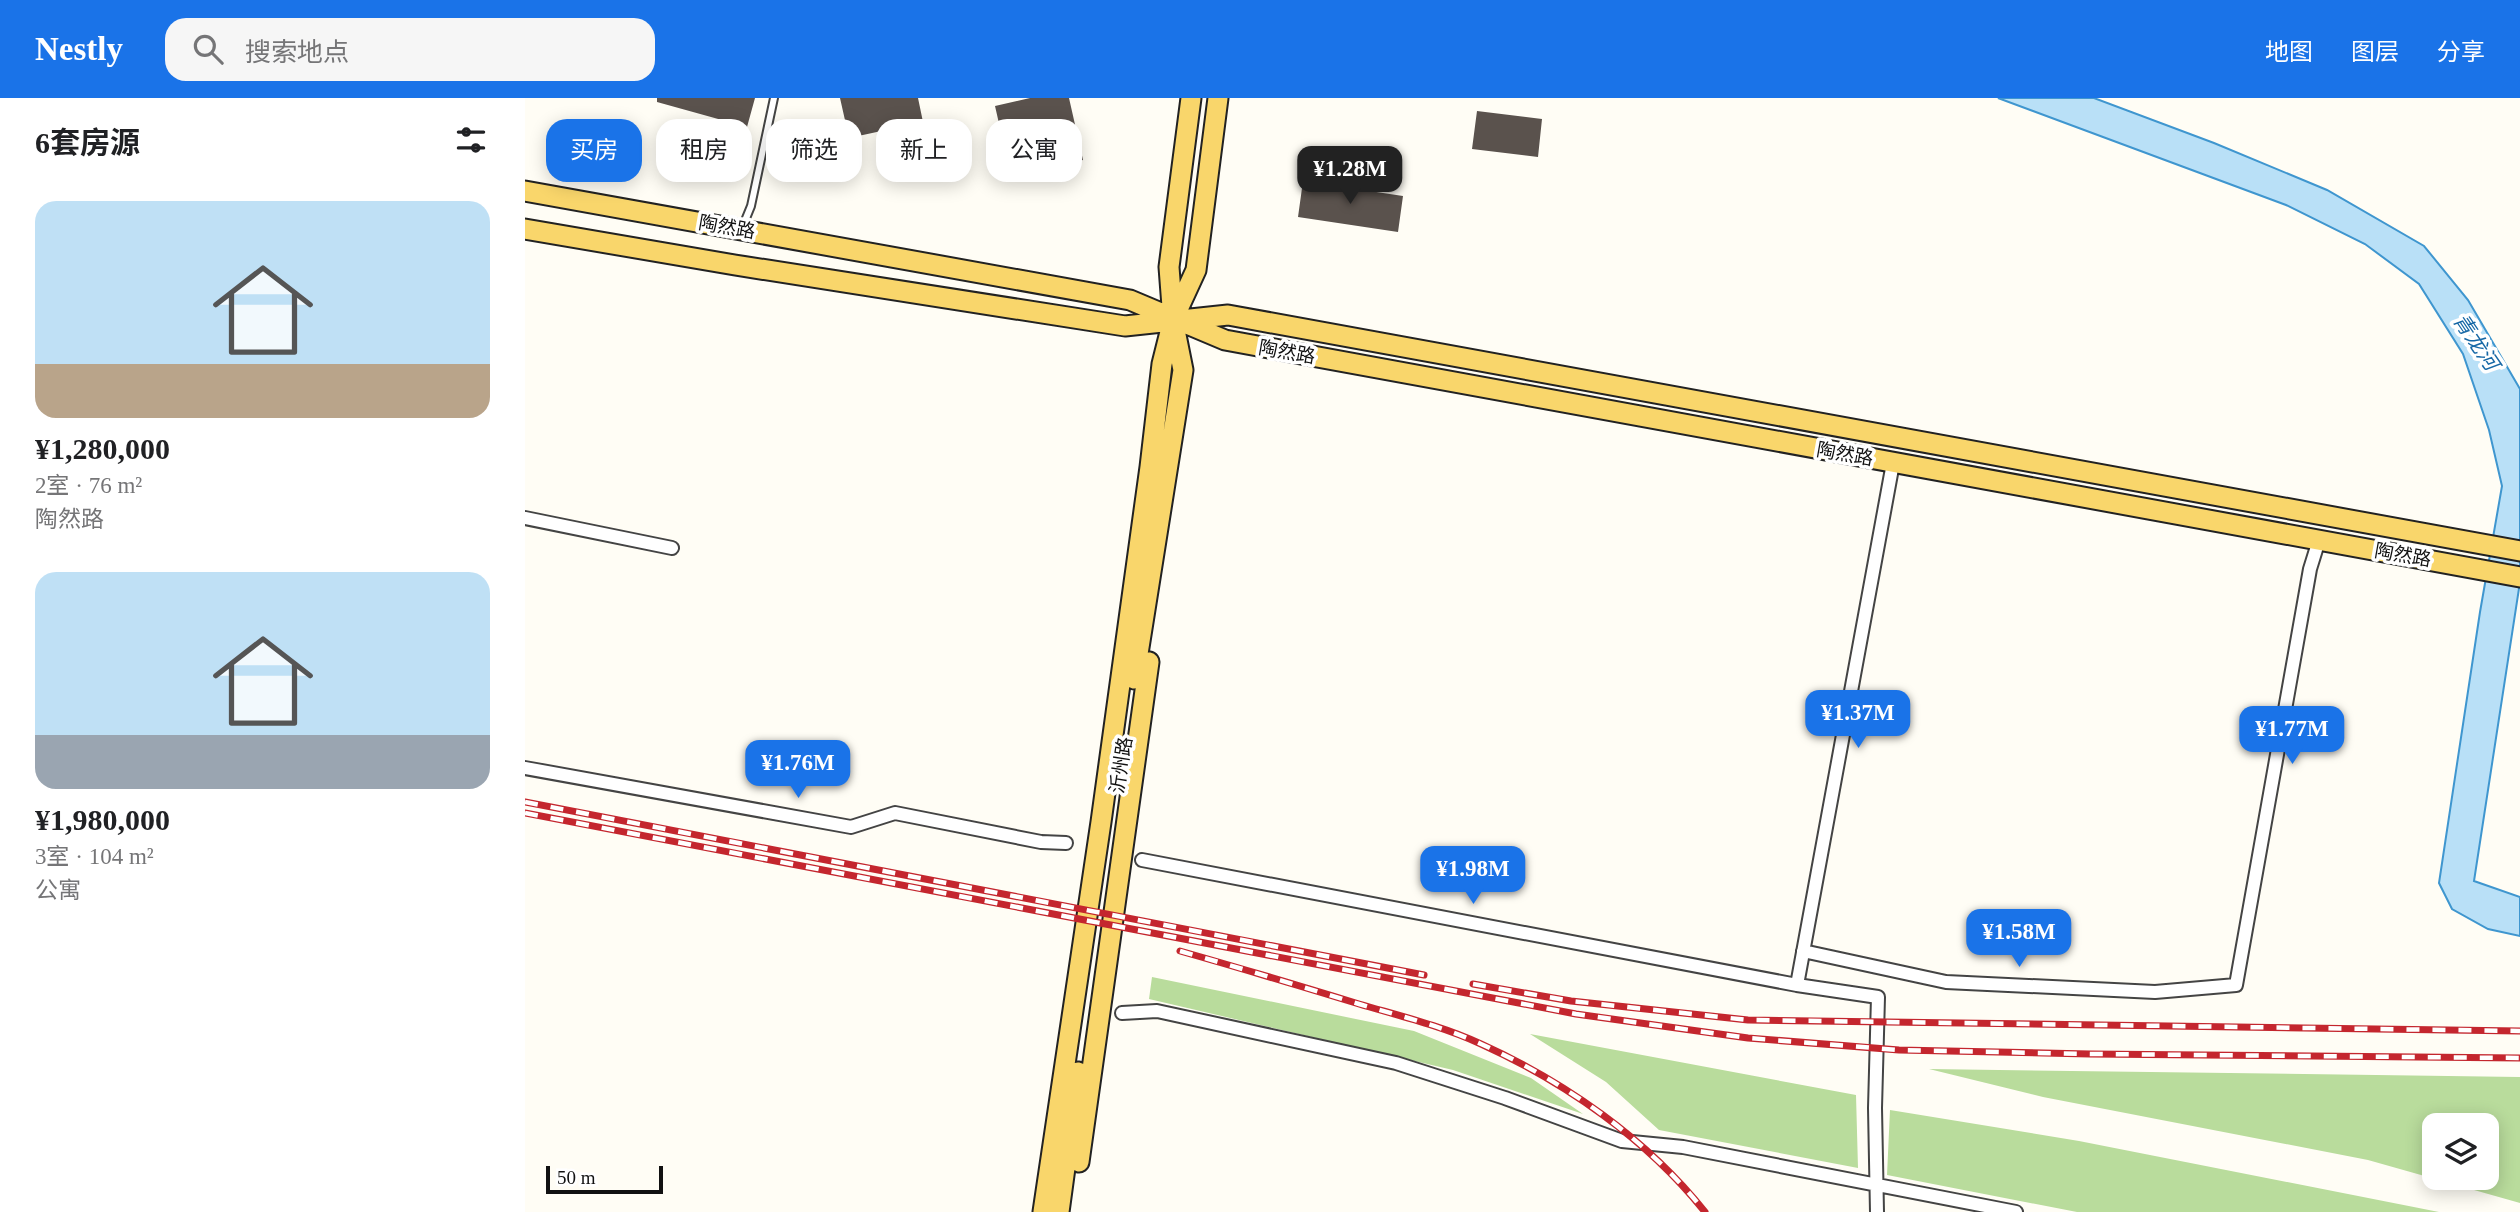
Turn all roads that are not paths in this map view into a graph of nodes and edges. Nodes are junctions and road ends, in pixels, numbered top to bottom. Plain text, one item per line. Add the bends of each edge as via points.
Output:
1 (774, 98) edge
2 (1191, 98) edge
3 (1218, 98) edge
4 (525, 191) edge
5 (525, 229) edge
6 (741, 230) junction
7 (1174, 320) junction
8 (1843, 429) junction
9 (1766, 440) junction
10 (2006, 458) junction
11 (1893, 463) junction
12 (1158, 470) junction
13 (1948, 473) junction
14 (525, 518) edge
15 (2319, 540) junction
16 (672, 548) dead end
17 (2520, 551) edge
18 (2520, 577) edge
19 (525, 768) edge
20 (1066, 843) dead end
21 (1142, 860) dead end
22 (1803, 951) junction
23 (1797, 985) junction
24 (1122, 1013) dead end
25 (1876, 1184) junction
26 (1034, 1212) edge
27 (1043, 1212) edge
28 (1059, 1212) edge
29 (1071, 1212) edge
30 (1877, 1212) edge
31 (2016, 1212) edge

1 - 6 lane via 751,206
2 - 7 main road, 沂州路 via 1169,267
3 - 7 main road, 沂州路 via 1196,270
4 - 6 main road, 陶然路
5 - 7 main road, 陶然路 via 1125,326
6 - 7 main road, 陶然路 via 1130,300
7 - 8 main road, 陶然路 via 1228,315
7 - 9 main road, 陶然路 via 1225,340
7 - 12 main road, 沂州路 via 1161,364
8 - 9 main road via 1861,446
8 - 10 main road, 陶然路
9 - 11 main road, 陶然路
10 - 13 main road via 1931,455
10 - 17 main road, 陶然路
11 - 13 main road, 陶然路
11 - 22 street
12 - 26 main road via 1137,495
12 - 27 main road, 沂州路
12 - 28 main road, 沂州路
12 - 29 main road via 1170,511
13 - 15 main road, 陶然路
14 - 16 street
15 - 18 main road, 陶然路
15 - 22 street via 2310,569 2236,985 2155,992 1946,982
19 - 20 street via 852,827 895,813
21 - 23 street
22 - 23 street
23 - 25 street via 1878,997
24 - 25 street via 1157,1012 1396,1063 1622,1141 1683,1147
25 - 30 street
25 - 31 street

